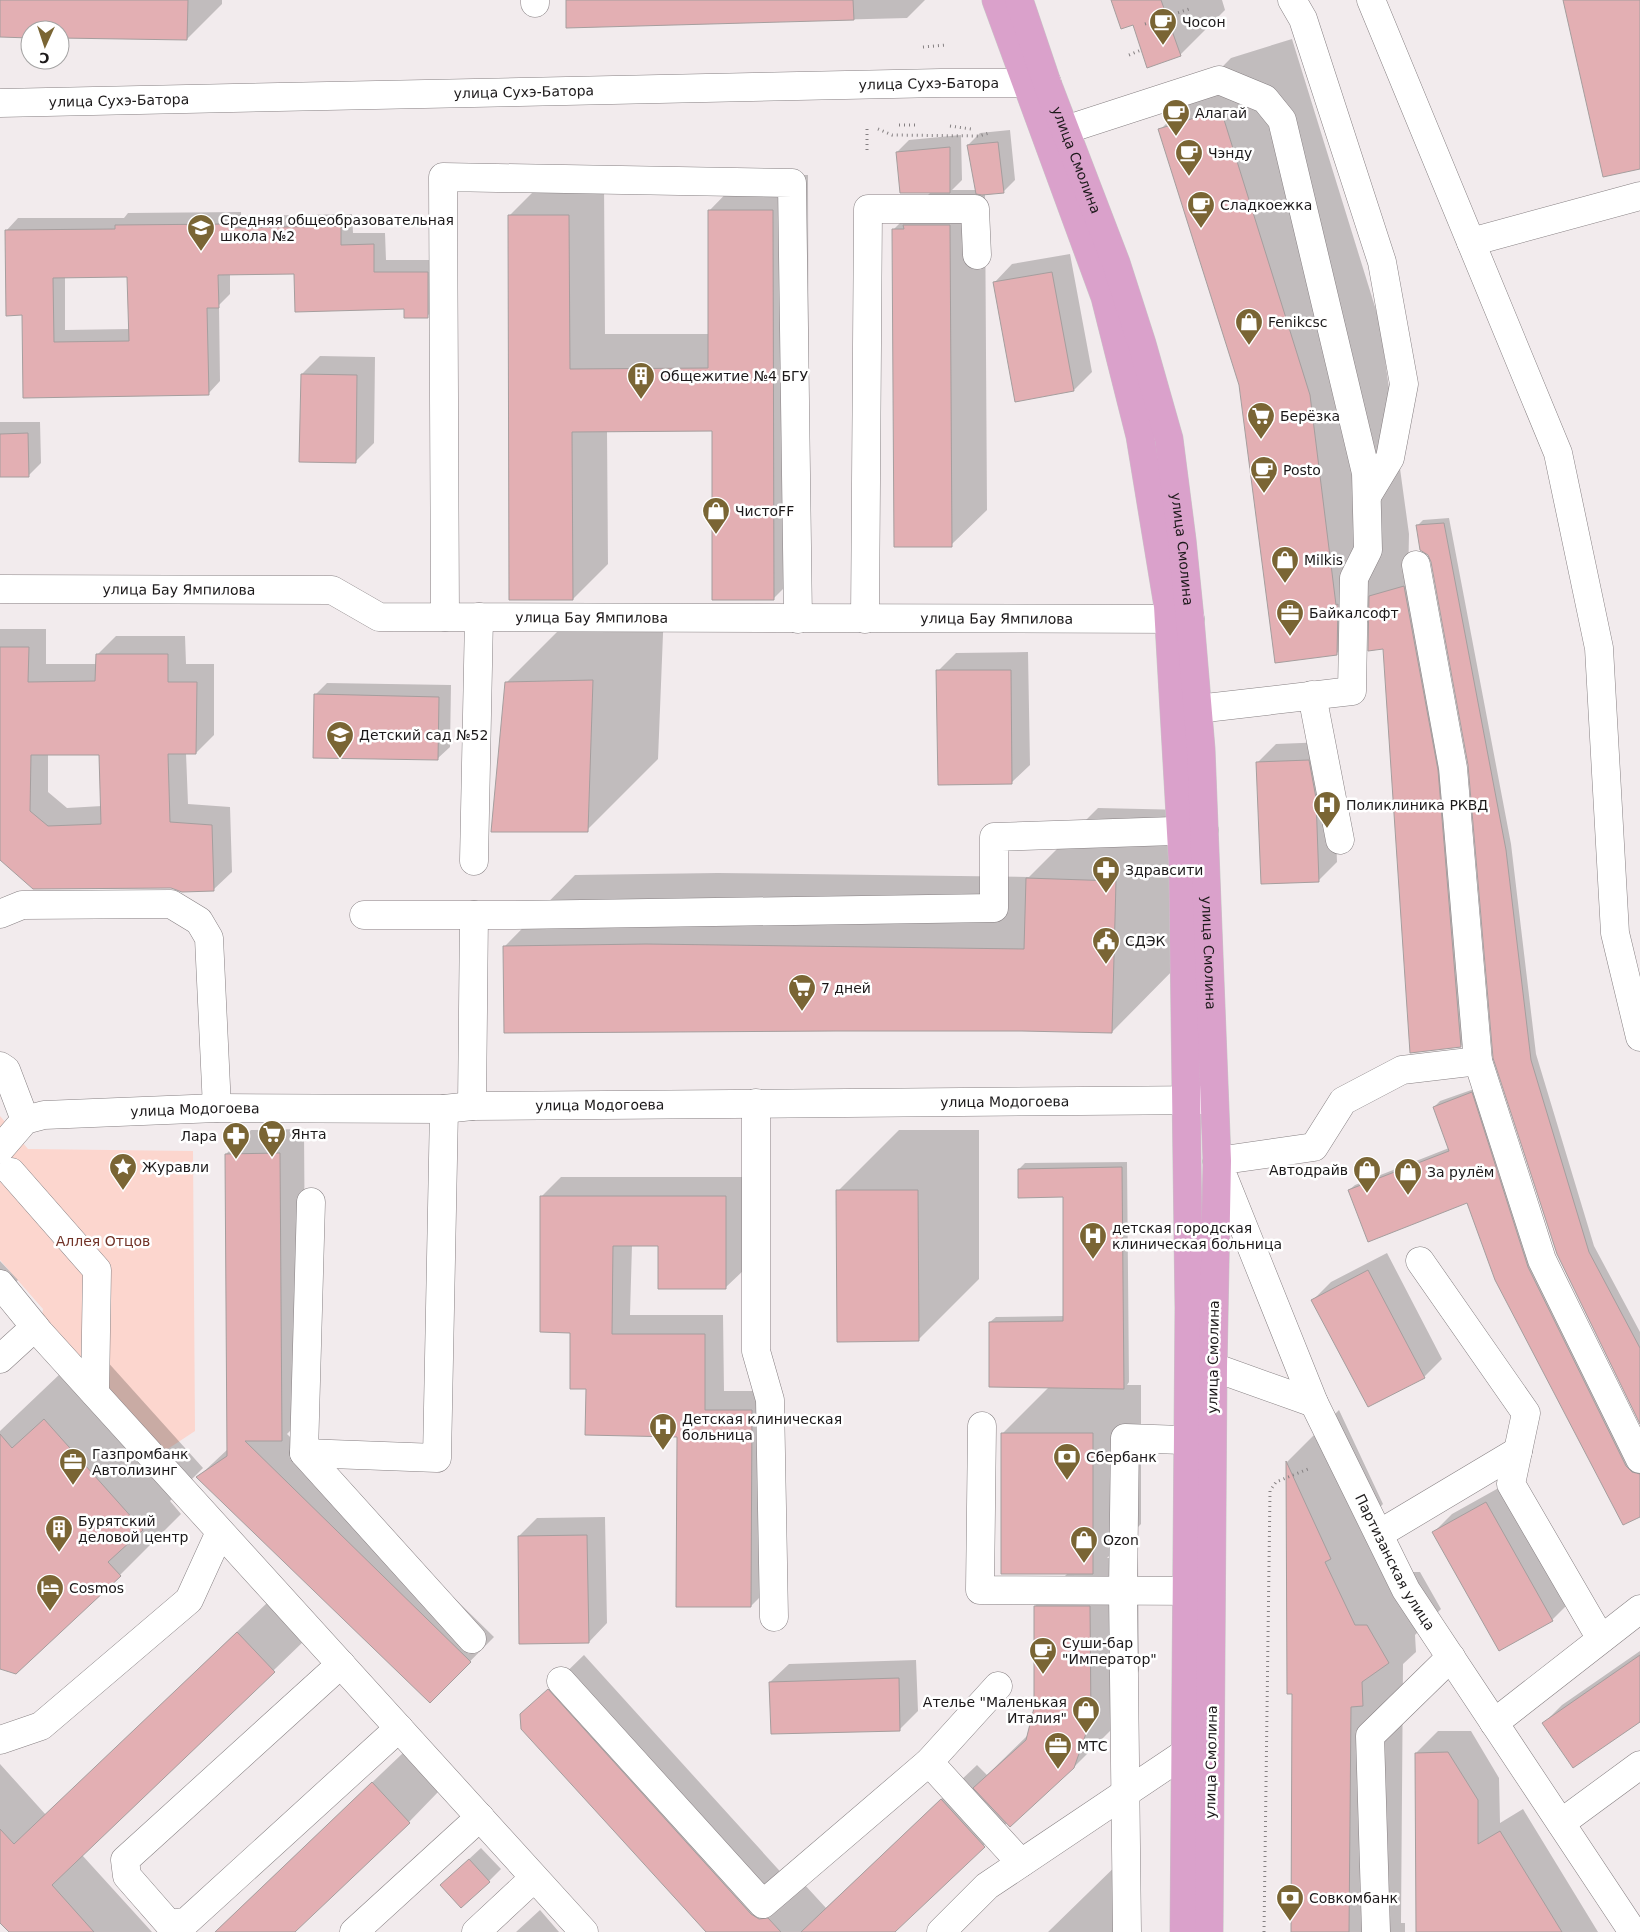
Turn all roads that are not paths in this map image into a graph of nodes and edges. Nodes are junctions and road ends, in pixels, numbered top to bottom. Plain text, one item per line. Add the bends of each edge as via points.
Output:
1 (996, 0) edge
2 (1019, 0) edge
3 (1292, 0) edge
4 (1371, 0) edge
5 (1036, 83) junction
6 (0, 103) edge
7 (1065, 130) junction
8 (1640, 196) edge
9 (1471, 242) junction
10 (977, 255) dead end
11 (1366, 496) junction
12 (1416, 565) dead end
13 (0, 589) edge
14 (445, 617) junction
15 (479, 617) junction
16 (798, 619) junction
17 (865, 619) junction
18 (1180, 619) junction
19 (1312, 696) junction
20 (1198, 709) junction
21 (1193, 831) junction
22 (1340, 840) dead end
23 (474, 861) dead end
24 (0, 914) edge
25 (364, 915) dead end
26 (474, 915) junction
27 (1640, 1037) edge
28 (1478, 1061) junction
29 (0, 1066) edge
30 (1186, 1100) junction
31 (1214, 1100) junction
32 (756, 1103) junction
33 (472, 1106) junction
34 (217, 1108) junction
35 (444, 1109) junction
36 (25, 1120) junction
37 (6, 1161) edge
38 (1216, 1161) junction
39 (311, 1202) dead end
40 (1420, 1261) dead end
41 (0, 1284) edge
42 (35, 1327) junction
43 (0, 1359) edge
44 (1213, 1366) junction
45 (95, 1393) junction
46 (1314, 1403) junction
47 (982, 1426) dead end
48 (1200, 1441) junction
49 (1518, 1451) junction
50 (304, 1453) junction
51 (1640, 1459) edge
52 (220, 1532) junction
53 (1378, 1534) junction
54 (1124, 1591) junction
55 (1199, 1591) junction
56 (1640, 1609) edge
57 (774, 1617) dead end
58 (472, 1638) dead end
59 (1601, 1639) junction
60 (1451, 1657) junction
61 (341, 1664) junction
62 (561, 1681) dead end
63 (998, 1686) dead end
64 (1494, 1722) junction
65 (400, 1728) junction
66 (1211, 1736) junction
67 (0, 1740) edge
68 (1186, 1753) junction
69 (929, 1762) junction
70 (1640, 1765) edge
71 (1125, 1794) junction
72 (480, 1817) junction
73 (1561, 1823) junction
74 (1021, 1863) junction
75 (534, 1878) junction
76 (354, 1932) edge
77 (476, 1932) edge
78 (584, 1932) edge
79 (941, 1932) edge
80 (1127, 1932) edge
81 (1184, 1932) edge
82 (1209, 1932) edge
83 (1376, 1932) edge
84 (1633, 1932) edge

1 - 5 main road
2 - 5 main road, улица Смолина
3 - 11 street via 1303,19 1382,262 1404,384 1390,458
4 - 9 street
5 - 6 street, улица Сухэ-Батора
5 - 7 main road, улица Смолина
5 - 18 main road via 1105,297 1140,436 1168,606
7 - 11 street via 1219,80 1265,99 1271,106 1282,120 1366,473
7 - 18 main road, улица Смолина via 1116,263 1169,439 1182,540
8 - 9 street
9 - 27 street via 1558,454 1599,648 1614,933
10 - 17 street via 975,209 868,209
11 - 19 street via 1368,550 1354,578 1352,691
12 - 28 street via 1453,768
13 - 14 street, улица Бау Ямпилова via 332,590 379,617
14 - 15 street, улица Бау Ямпилова
14 - 16 street via 443,177 792,183
15 - 16 street, улица Бау Ямпилова
15 - 23 street
16 - 17 street, улица Бау Ямпилова
17 - 18 street, улица Бау Ямпилова
18 - 20 main road, улица Смолина
18 - 21 main road
19 - 20 street
19 - 22 street
20 - 21 main road, улица Смолина
21 - 26 street via 994,837 994,908
21 - 30 main road
21 - 31 main road, улица Смолина
24 - 34 street via 22,905 171,904 199,922 209,938
25 - 26 street
26 - 33 street
28 - 38 street via 1402,1070 1343,1101 1314,1147
28 - 51 street via 1542,1260
29 - 36 street via 6,1070
30 - 31 street, улица Модогоева
30 - 32 street, улица Модогоева
30 - 48 main road via 1189,1308
31 - 38 main road, улица Смолина
32 - 33 street, улица Модогоева
32 - 57 street via 756,1351 770,1400
33 - 35 street, улица Модогоева
34 - 35 street, улица Модогоева
34 - 36 street, улица Модогоева via 44,1115
35 - 50 street via 437,1458
36 - 37 street
37 - 45 street via 97,1270
38 - 44 main road, улица Смолина
38 - 46 street, Партизанская улица
39 - 50 street
40 - 49 street via 1526,1413
41 - 42 street
42 - 43 street
42 - 45 street
44 - 46 street
44 - 48 main road, улица Смолина
45 - 52 street
46 - 53 street, Партизанская улица
47 - 54 street via 980,1590
48 - 54 street via 1125,1438
48 - 55 main road, улица Смолина
49 - 53 street
49 - 59 street via 1511,1484
50 - 58 street
52 - 61 street
52 - 67 street via 189,1600 41,1726
53 - 60 street, Партизанская улица via 1406,1590
54 - 55 street
54 - 71 street
55 - 66 main road, улица Смолина
55 - 68 main road
56 - 59 street
59 - 64 street
60 - 64 street, Партизанская улица
60 - 83 street via 1370,1736
61 - 65 street
61 - 65 street via 125,1860 127,1876 169,1924 186,1922
62 - 69 street via 764,1904
63 - 69 street
64 - 73 street, Партизанская улица
65 - 72 street
66 - 68 street
66 - 82 main road, улица Смолина
68 - 71 street
68 - 81 main road
69 - 74 street
70 - 73 street
71 - 74 street
71 - 80 street
72 - 75 street
72 - 76 street
73 - 84 street, Партизанская улица
74 - 79 street via 988,1886
75 - 77 street
75 - 78 street

